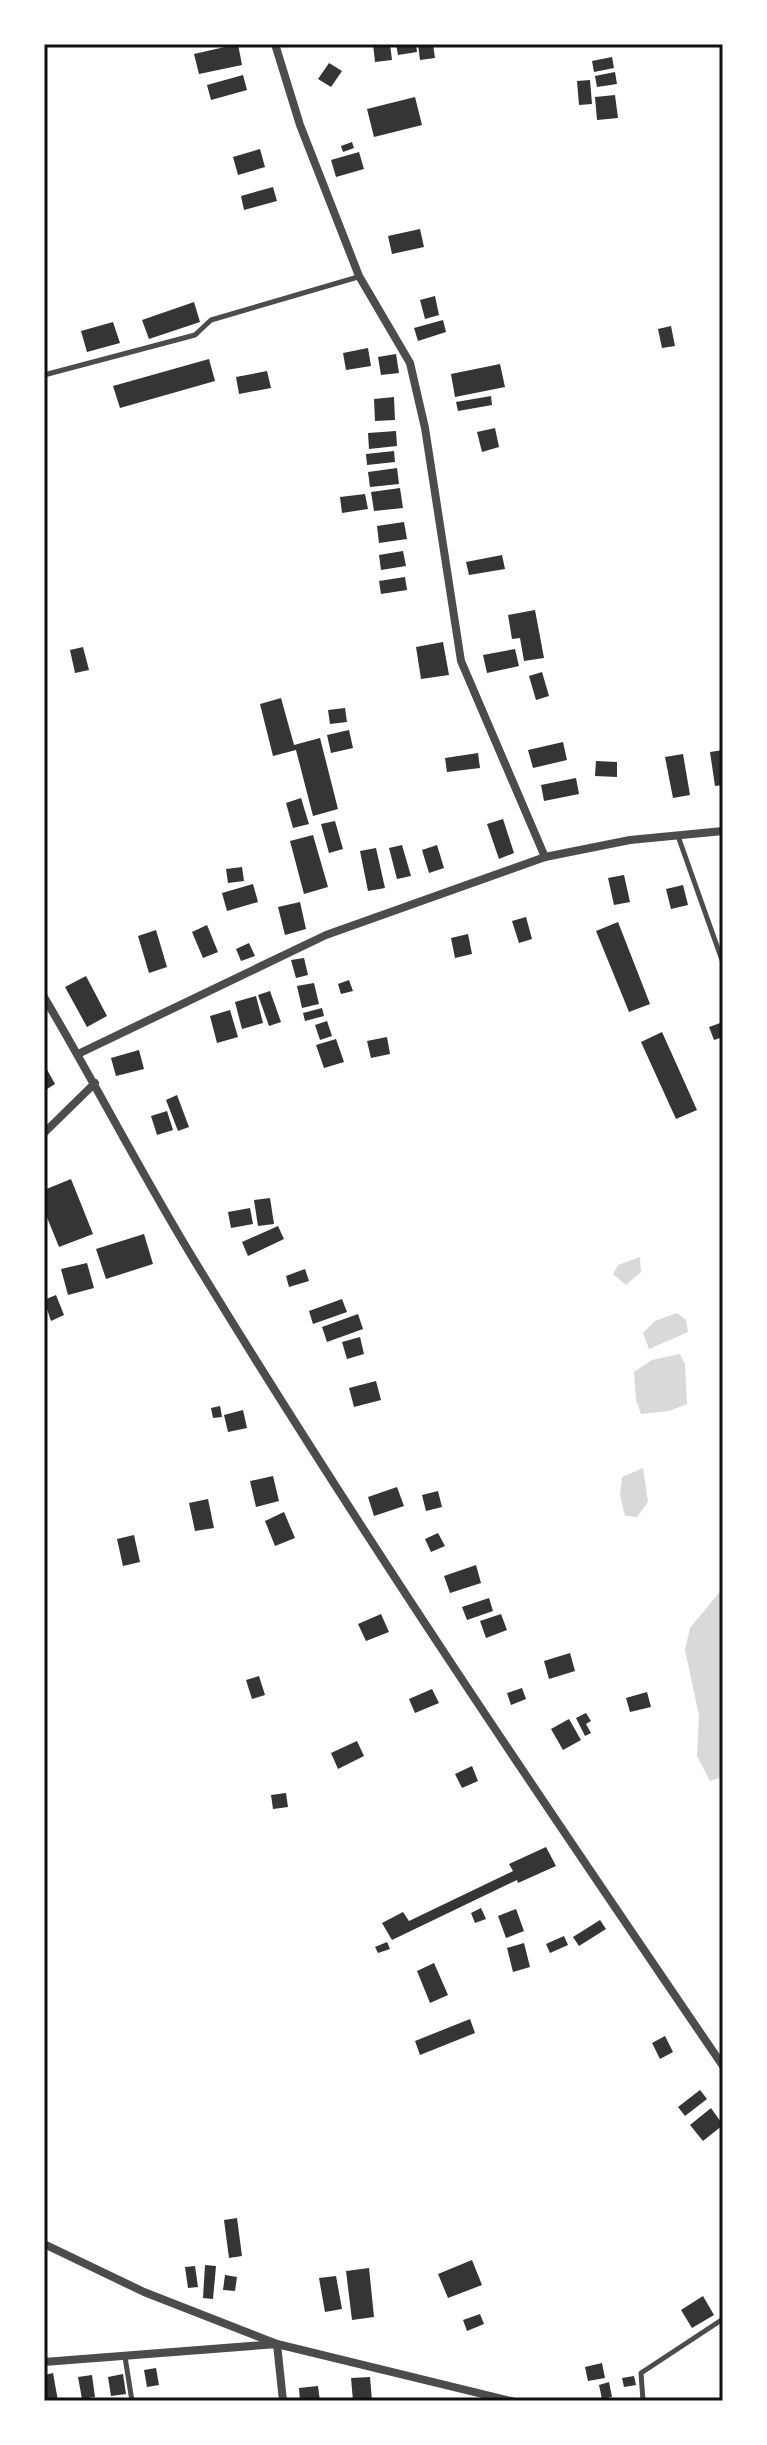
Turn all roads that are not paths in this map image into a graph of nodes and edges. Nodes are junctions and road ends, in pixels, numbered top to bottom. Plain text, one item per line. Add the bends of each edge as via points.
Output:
1 (275, 44) edge
2 (359, 276) junction
3 (44, 375) edge
4 (723, 831) edge
5 (678, 835) junction
6 (545, 857) junction
7 (723, 963) edge
8 (44, 997) edge
9 (78, 1054) junction
10 (95, 1083) junction
11 (44, 1133) edge
12 (723, 2066) edge
13 (44, 2244) edge
14 (723, 2319) edge
15 (277, 2344) junction
16 (125, 2356) junction
17 (44, 2362) edge
18 (132, 2401) edge
19 (283, 2401) edge
20 (511, 2401) edge
21 (643, 2401) edge

1 - 2 street via 300,125
2 - 3 lane via 211,320 195,335
2 - 6 street via 410,363 461,661
4 - 5 street
5 - 6 street
5 - 7 lane
6 - 9 street via 326,935
8 - 9 street
9 - 10 street
10 - 11 street
10 - 12 street via 199,1270 313,1453
13 - 15 street via 144,2292
14 - 21 lane via 641,2373
15 - 16 street
15 - 19 street
15 - 20 street
16 - 17 street
16 - 18 lane

